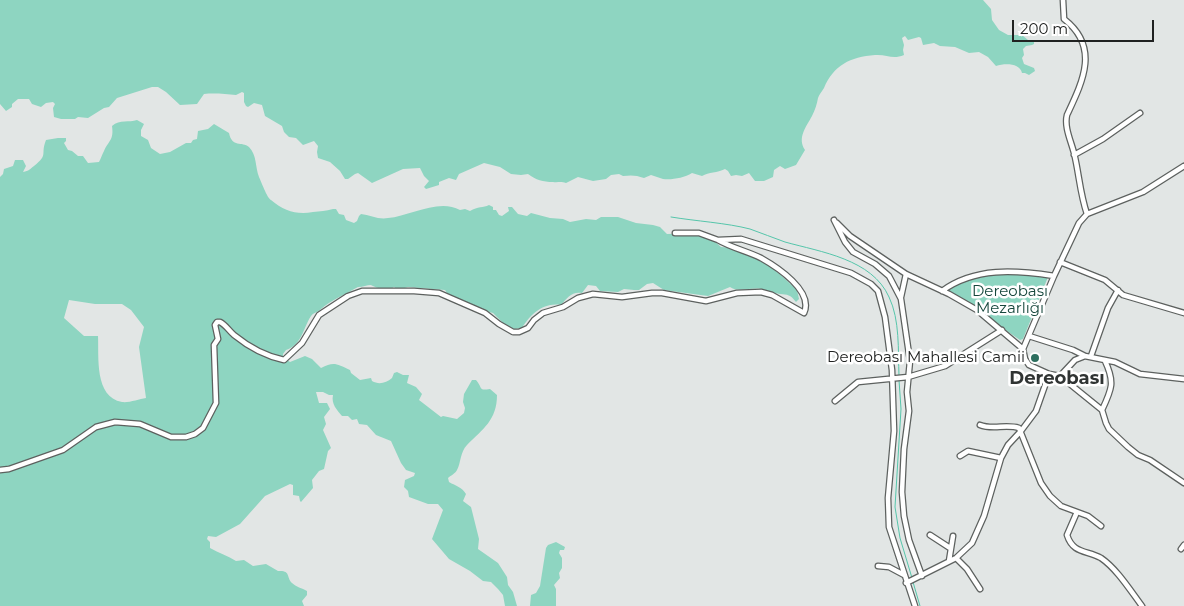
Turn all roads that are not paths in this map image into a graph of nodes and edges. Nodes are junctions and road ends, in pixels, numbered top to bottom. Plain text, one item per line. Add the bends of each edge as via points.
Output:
1 (1063, 0) edge
2 (1140, 113) dead end
3 (1074, 155) junction
4 (1184, 166) edge
5 (1087, 214) junction
6 (675, 233) dead end
7 (718, 240) junction
8 (1060, 262) junction
9 (906, 274) junction
10 (1054, 276) junction
11 (1118, 290) junction
12 (942, 291) junction
13 (901, 299) junction
14 (1184, 313) edge
15 (1002, 330) junction
16 (1029, 336) junction
17 (1023, 349) junction
18 (1088, 356) junction
19 (1105, 361) junction
20 (1049, 374) junction
21 (1060, 376) junction
22 (908, 378) junction
23 (1184, 379) edge
24 (892, 380) junction
25 (835, 401) dead end
26 (1102, 410) junction
27 (980, 425) dead end
28 (1021, 431) junction
29 (960, 456) dead end
30 (1001, 458) junction
31 (0, 470) edge
32 (1184, 483) edge
33 (1077, 512) junction
34 (1101, 526) dead end
35 (930, 535) dead end
36 (953, 536) dead end
37 (950, 548) junction
38 (956, 558) junction
39 (949, 561) junction
40 (878, 566) dead end
41 (904, 575) junction
42 (922, 576) junction
43 (906, 583) junction
44 (980, 590) dead end
45 (914, 603) edge
46 (908, 606) edge
47 (1142, 606) edge

1 - 3 street via 1064,19 1080,36 1084,49 1083,80 1066,121
2 - 3 street
3 - 5 street
4 - 5 street via 1143,192
5 - 8 street
6 - 7 street via 699,233
7 - 24 street via 741,239 851,273 871,284 878,291 883,306
7 - 31 street via 763,260 790,278 805,301 804,313 761,292 737,293 706,301 662,293 622,297 593,294 543,313 528,328 513,332 485,313 439,293 356,292 319,315 302,343 284,360 256,351 224,324 217,322 218,339 214,345 216,403 203,428 195,434 180,438 140,424 115,422 96,427 63,450
8 - 10 street
8 - 11 street via 1105,280
9 - 12 street
9 - 13 street
9 - 13 street via 850,236 834,220 853,252 889,276
10 - 12 street via 1003,271 954,282
10 - 16 street
11 - 14 street via 1123,295
11 - 18 street
12 - 15 street via 977,310
13 - 22 street via 910,361
15 - 17 street
15 - 22 street via 945,366
16 - 17 street
16 - 18 street
17 - 20 street via 1029,365
18 - 19 street
18 - 21 street via 1075,360
19 - 23 street via 1124,365 1140,374
19 - 26 street via 1112,382
20 - 21 street
20 - 28 street via 1036,411
21 - 26 street
22 - 24 street
22 - 42 street via 909,412 902,492 904,516
24 - 25 street via 858,382
24 - 41 street via 894,431 888,498 889,527
26 - 32 street via 1109,429 1128,447
27 - 28 street via 986,428 1013,426
28 - 30 street
28 - 33 street via 1041,483 1061,506
29 - 30 street via 968,451
30 - 38 street via 984,516 972,543
33 - 34 street
33 - 47 street via 1067,535 1073,545 1101,558
35 - 37 street
36 - 37 street
37 - 39 street
38 - 39 street
38 - 44 street
39 - 42 street
40 - 41 street via 889,567
41 - 43 street
42 - 43 street
43 - 45 street
45 - 46 street

